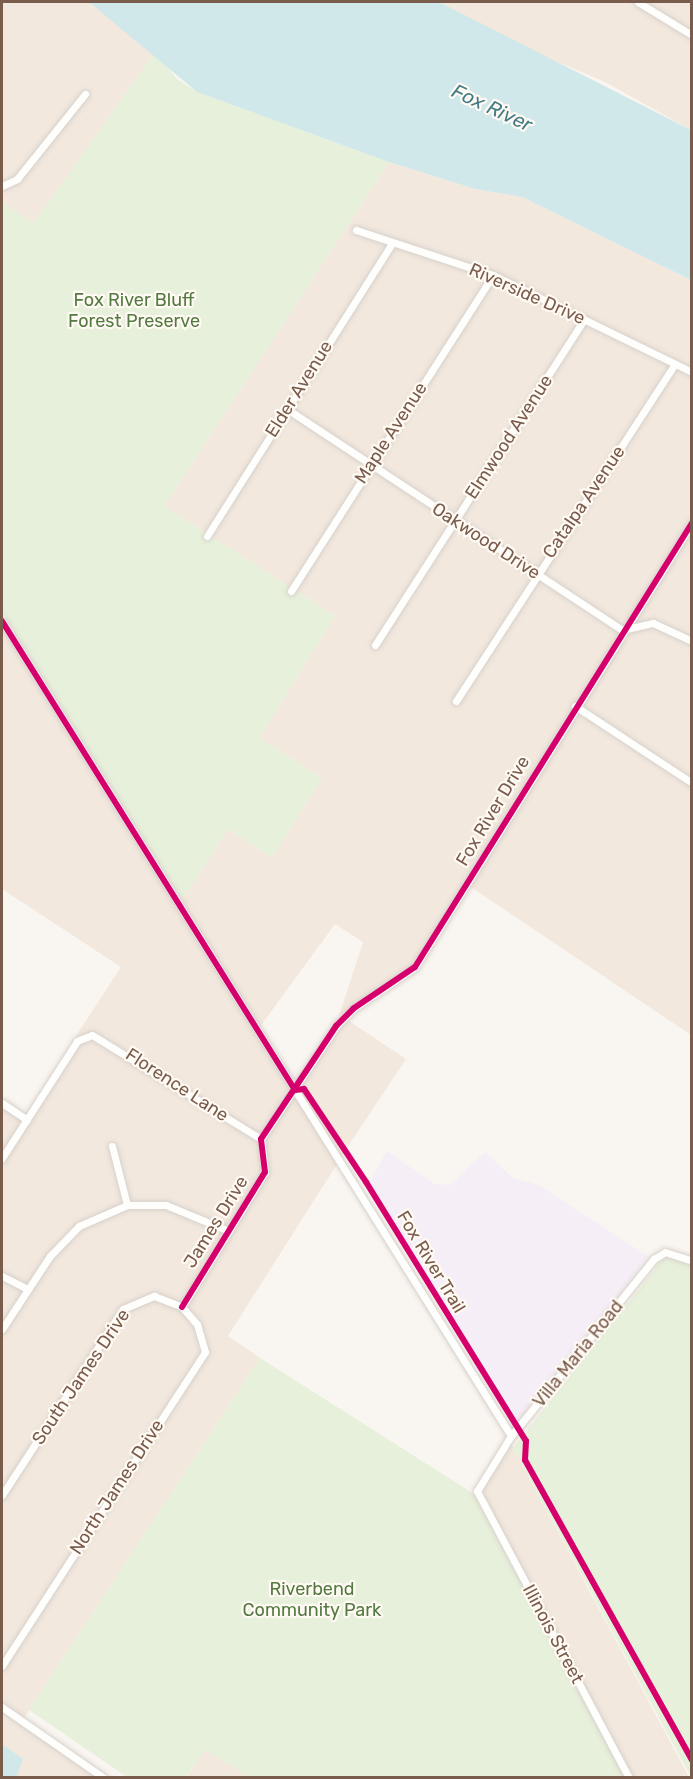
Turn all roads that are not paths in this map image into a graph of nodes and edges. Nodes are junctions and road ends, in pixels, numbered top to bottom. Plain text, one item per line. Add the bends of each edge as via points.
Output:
1 (638, 2) edge
2 (692, 35) edge
3 (85, 94) dead end
4 (2, 186) edge
5 (356, 230) dead end
6 (392, 243) junction
7 (493, 275) junction
8 (584, 319) junction
9 (675, 364) junction
10 (692, 372) edge
11 (287, 409) junction
12 (370, 465) junction
13 (455, 520) junction
14 (692, 523) edge
15 (207, 536) dead end
16 (536, 574) junction
17 (291, 591) dead end
18 (2, 621) edge
19 (622, 630) junction
20 (692, 641) edge
21 (375, 645) dead end
22 (456, 701) dead end
23 (575, 706) junction
24 (692, 783) edge
25 (295, 1090) junction
26 (2, 1103) edge
27 (27, 1120) junction
28 (261, 1139) junction
29 (112, 1146) dead end
30 (2, 1158) edge
31 (127, 1205) junction
32 (229, 1231) junction
33 (692, 1261) edge
34 (2, 1276) edge
35 (28, 1289) junction
36 (182, 1307) junction
37 (2, 1329) edge
38 (511, 1436) junction
39 (477, 1491) joint
40 (2, 1495) edge
41 (2, 1666) edge
42 (2, 1707) edge
43 (104, 1778) edge
44 (629, 1778) edge

1 - 2 street
3 - 4 street via 17,179
5 - 6 street, Riverside Drive
6 - 7 street, Riverside Drive
6 - 11 street, Elder Avenue
7 - 8 street, Riverside Drive
7 - 12 street, Maple Avenue
8 - 9 street, Riverside Drive
8 - 13 street, Elmwood Avenue
9 - 10 street, Riverside Drive
9 - 16 street, Catalpa Avenue
11 - 12 street, Oakwood Drive
11 - 15 street, Elder Avenue
12 - 13 street, Oakwood Drive
12 - 17 street, Maple Avenue
13 - 16 street, Oakwood Drive
13 - 21 street, Elmwood Avenue
14 - 19 street, Fox River Drive
16 - 19 street, Oakwood Drive
16 - 22 street, Catalpa Avenue
18 - 25 street
19 - 20 street via 653,623
19 - 23 street, Fox River Drive
23 - 24 street
23 - 25 street, Fox River Drive via 415,967 354,1008
25 - 28 street
25 - 38 street
26 - 27 street
27 - 28 street, Florence Lane via 77,1041 92,1035
27 - 30 street
28 - 32 street, James Drive via 264,1172
29 - 31 street
31 - 32 street via 166,1204
31 - 35 street via 79,1226
32 - 36 street, James Drive
33 - 38 street, Villa Maria Road via 665,1252
34 - 35 street
35 - 37 street
36 - 40 street, South James Drive via 154,1296 123,1309
36 - 41 street, North James Drive via 197,1324 205,1352
38 - 39 street, Villa Maria Road
39 - 44 street, Illinois Street
42 - 43 street

